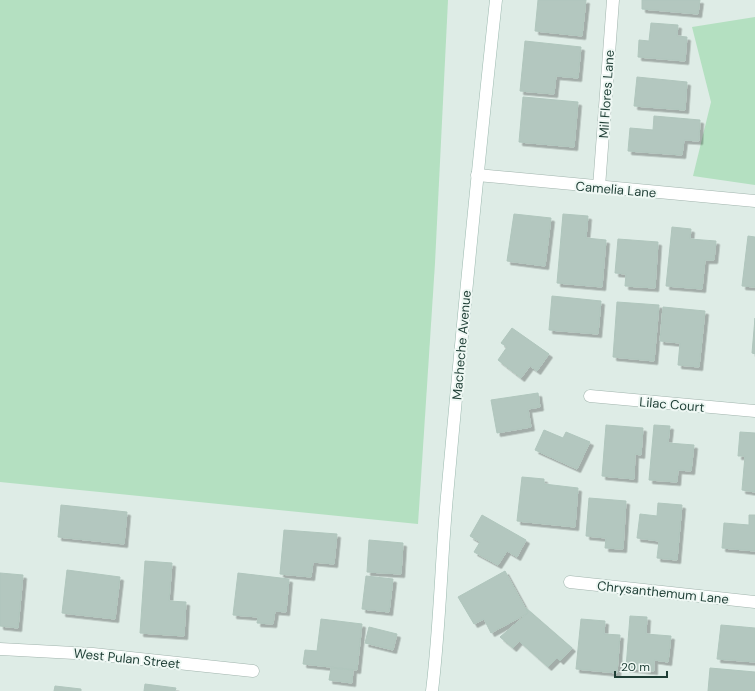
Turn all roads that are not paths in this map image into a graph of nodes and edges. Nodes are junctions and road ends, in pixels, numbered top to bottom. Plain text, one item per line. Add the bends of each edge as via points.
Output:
1 (496, 0) edge
2 (613, 0) edge
3 (477, 176) junction
4 (599, 187) junction
5 (755, 201) edge
6 (590, 396) dead end
7 (755, 411) edge
8 (570, 582) dead end
9 (755, 602) edge
10 (0, 649) edge
11 (253, 670) dead end
12 (432, 691) edge

1 - 3 street, Macheche Avenue
2 - 4 street, Mil Flores Lane
3 - 4 street, Camelia Lane
3 - 12 street, Macheche Avenue via 443,542
4 - 5 street, Camelia Lane
6 - 7 street, Lilac Court
8 - 9 street, Chrysanthemum Lane
10 - 11 street, West Pulan Street via 86,654

